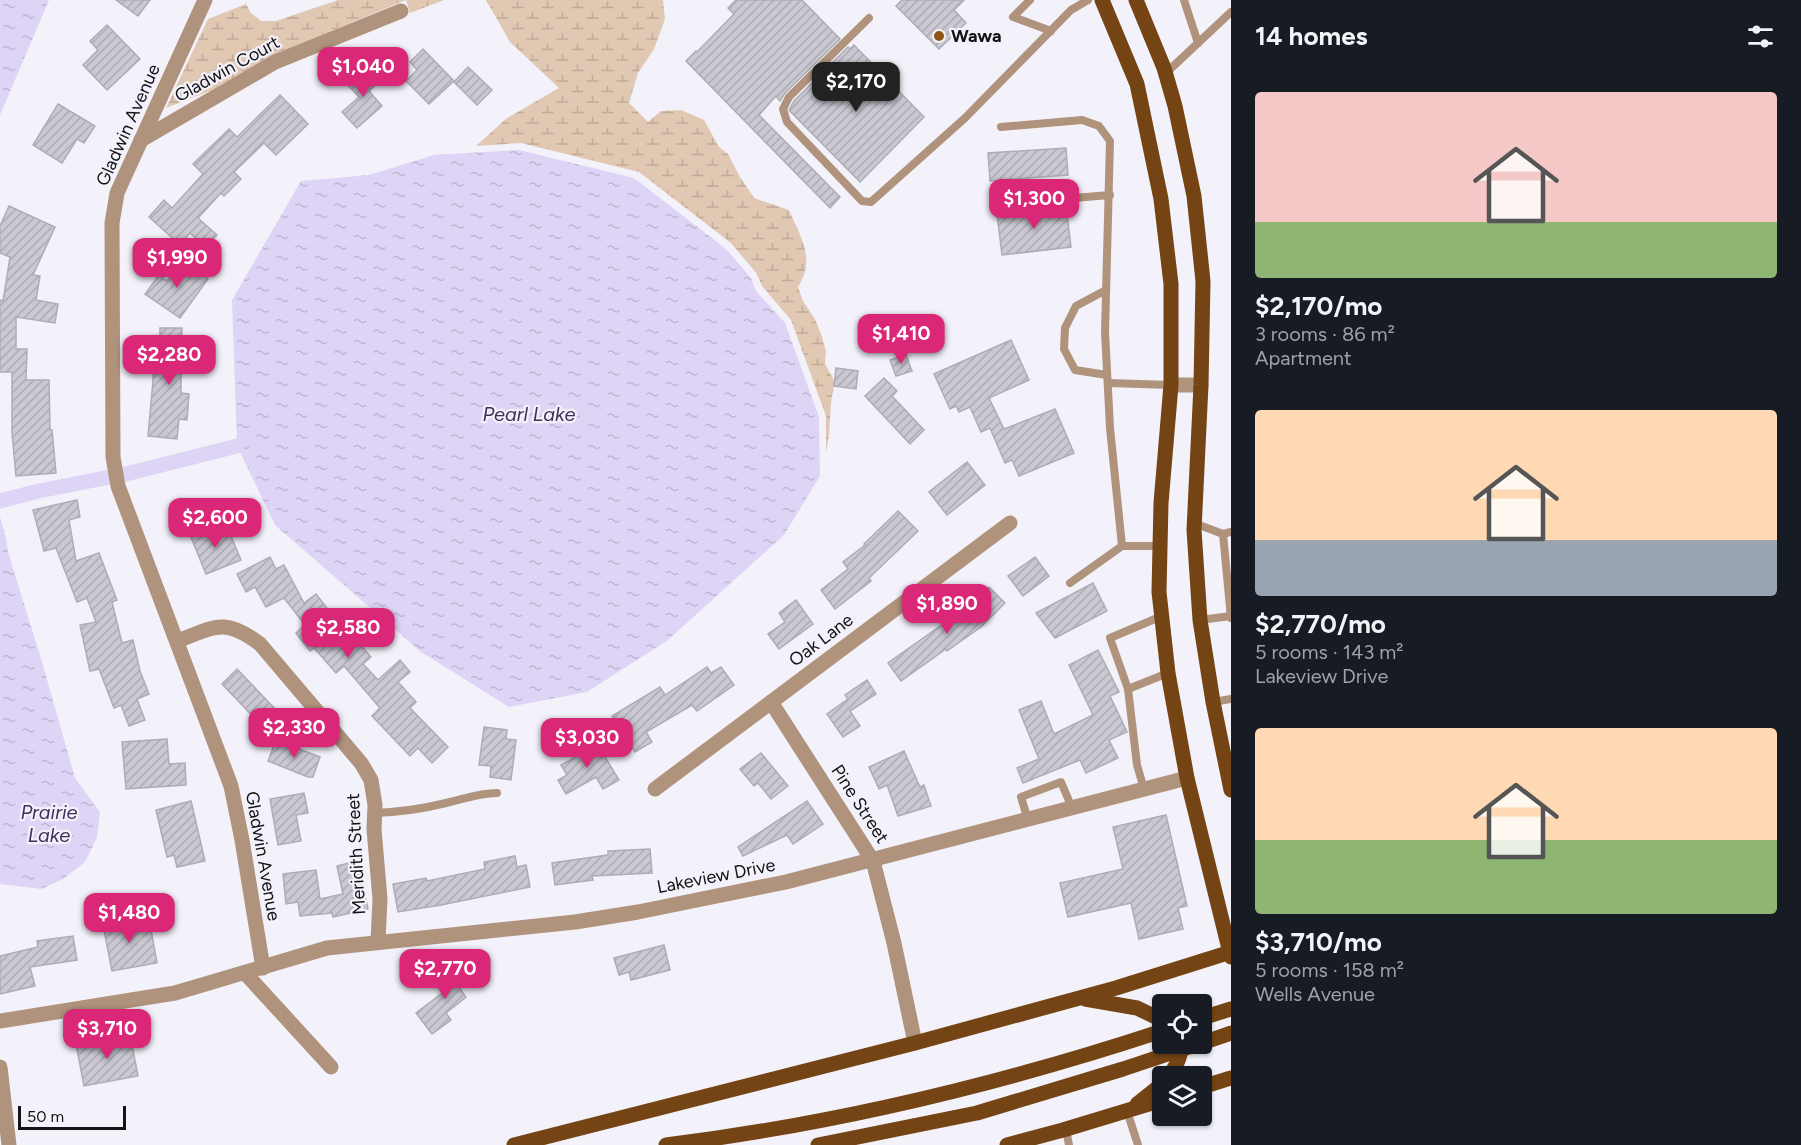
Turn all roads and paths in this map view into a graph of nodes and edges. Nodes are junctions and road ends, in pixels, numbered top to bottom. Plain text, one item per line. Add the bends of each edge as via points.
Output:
1 (205, 0) edge
2 (1030, 0) edge
3 (1088, 0) edge
4 (1102, 0) edge
5 (1136, 0) edge
6 (1184, 0) edge
7 (401, 10) dead end
8 (1231, 12) edge
9 (869, 18) dead end
10 (1051, 31) junction
11 (1198, 43) junction
12 (1165, 74) junction
13 (1001, 127) dead end
14 (141, 140) junction
15 (1110, 195) junction
16 (1001, 204) dead end
17 (1106, 290) junction
18 (1107, 379) junction
19 (1171, 385) junction
20 (1201, 385) junction
21 (1010, 523) dead end
22 (1194, 523) junction
23 (1227, 533) edge
24 (1122, 546) junction
25 (1160, 546) junction
26 (1070, 583) dead end
27 (1162, 616) junction
28 (1231, 617) edge
29 (1200, 620) junction
30 (177, 641) junction
31 (1168, 673) junction
32 (1128, 689) junction
33 (1231, 699) edge
34 (771, 702) junction
35 (1213, 702) junction
36 (1187, 778) junction
37 (655, 789) dead end
38 (1144, 789) junction
39 (1231, 790) edge
40 (497, 793) dead end
41 (1072, 808) junction
42 (375, 813) junction
43 (1028, 820) junction
44 (873, 861) junction
45 (378, 941) junction
46 (1231, 954) edge
47 (263, 968) junction
48 (245, 974) junction
49 (1080, 998) junction
50 (1231, 1008) edge
51 (1152, 1015) edge
52 (1212, 1015) edge
53 (0, 1021) edge
54 (1231, 1033) edge
55 (1152, 1034) edge
56 (1212, 1039) edge
57 (915, 1043) junction
58 (1167, 1054) edge
59 (0, 1067) edge
60 (331, 1067) dead end
61 (1231, 1078) edge
62 (1212, 1084) edge
63 (1152, 1092) edge
64 (1152, 1103) edge
65 (1127, 1111) junction
66 (1066, 1129) junction
67 (1013, 1144) edge
68 (9, 1145) edge
69 (514, 1145) edge
70 (666, 1145) edge
71 (818, 1145) edge
72 (1069, 1145) edge
73 (1138, 1145) edge

1 - 14 street, Gladwin Avenue
2 - 10 lane via 1013,17
3 - 10 lane via 1071,10
4 - 19 main road via 1137,84 1161,199 1171,284
5 - 12 main road
6 - 11 lane
7 - 14 street, Gladwin Court via 275,62
8 - 11 lane
9 - 10 lane via 789,97 783,109 786,122 862,201 871,202 965,118
11 - 12 lane
12 - 20 main road via 1194,195 1203,281
13 - 15 lane via 1082,120 1099,126 1110,141
14 - 30 street, Gladwin Avenue via 117,193 112,223 113,457 118,486
15 - 16 lane
15 - 17 lane
17 - 18 lane
17 - 18 lane via 1076,306 1065,328 1064,349 1075,370
18 - 19 lane
18 - 24 lane
19 - 20 street
19 - 25 main road
20 - 22 main road
21 - 34 street, Oak Lane
22 - 23 lane
22 - 29 main road
23 - 28 lane
24 - 25 lane
24 - 26 lane
25 - 27 main road
27 - 31 main road
27 - 32 lane via 1110,638
28 - 29 lane
29 - 35 main road
30 - 42 street, Meridith Street via 215,627 230,626 260,644 361,763 371,780
30 - 47 street, Gladwin Avenue via 231,786
31 - 32 lane
31 - 36 main road
32 - 38 lane via 1137,765
33 - 35 lane
34 - 37 street, Oak Lane
34 - 44 street, Pine Street
35 - 39 main road
36 - 38 street, Lakeview Drive
36 - 46 main road
38 - 41 street, Lakeview Drive
40 - 42 lane via 480,793 401,812
41 - 43 street, Lakeview Drive
41 - 43 lane via 1061,782 1021,796
42 - 45 street, Meridith Street
43 - 44 street, Lakeview Drive
44 - 45 street, Lakeview Drive via 638,912
44 - 57 street, Pine Street
45 - 47 street, Lakeview Drive via 327,948
46 - 49 main road
47 - 48 street, Lakeview Drive
48 - 53 street, Lakeview Drive via 175,993
48 - 60 street
49 - 51 main road via 1137,1008
49 - 57 main road
50 - 52 main road
54 - 56 main road
55 - 70 main road via 927,1099 809,1123
57 - 69 main road
58 - 71 main road via 977,1113
59 - 68 street
61 - 62 main road
63 - 65 main road
64 - 65 main road
65 - 66 main road
65 - 73 lane
66 - 67 main road
66 - 72 lane

